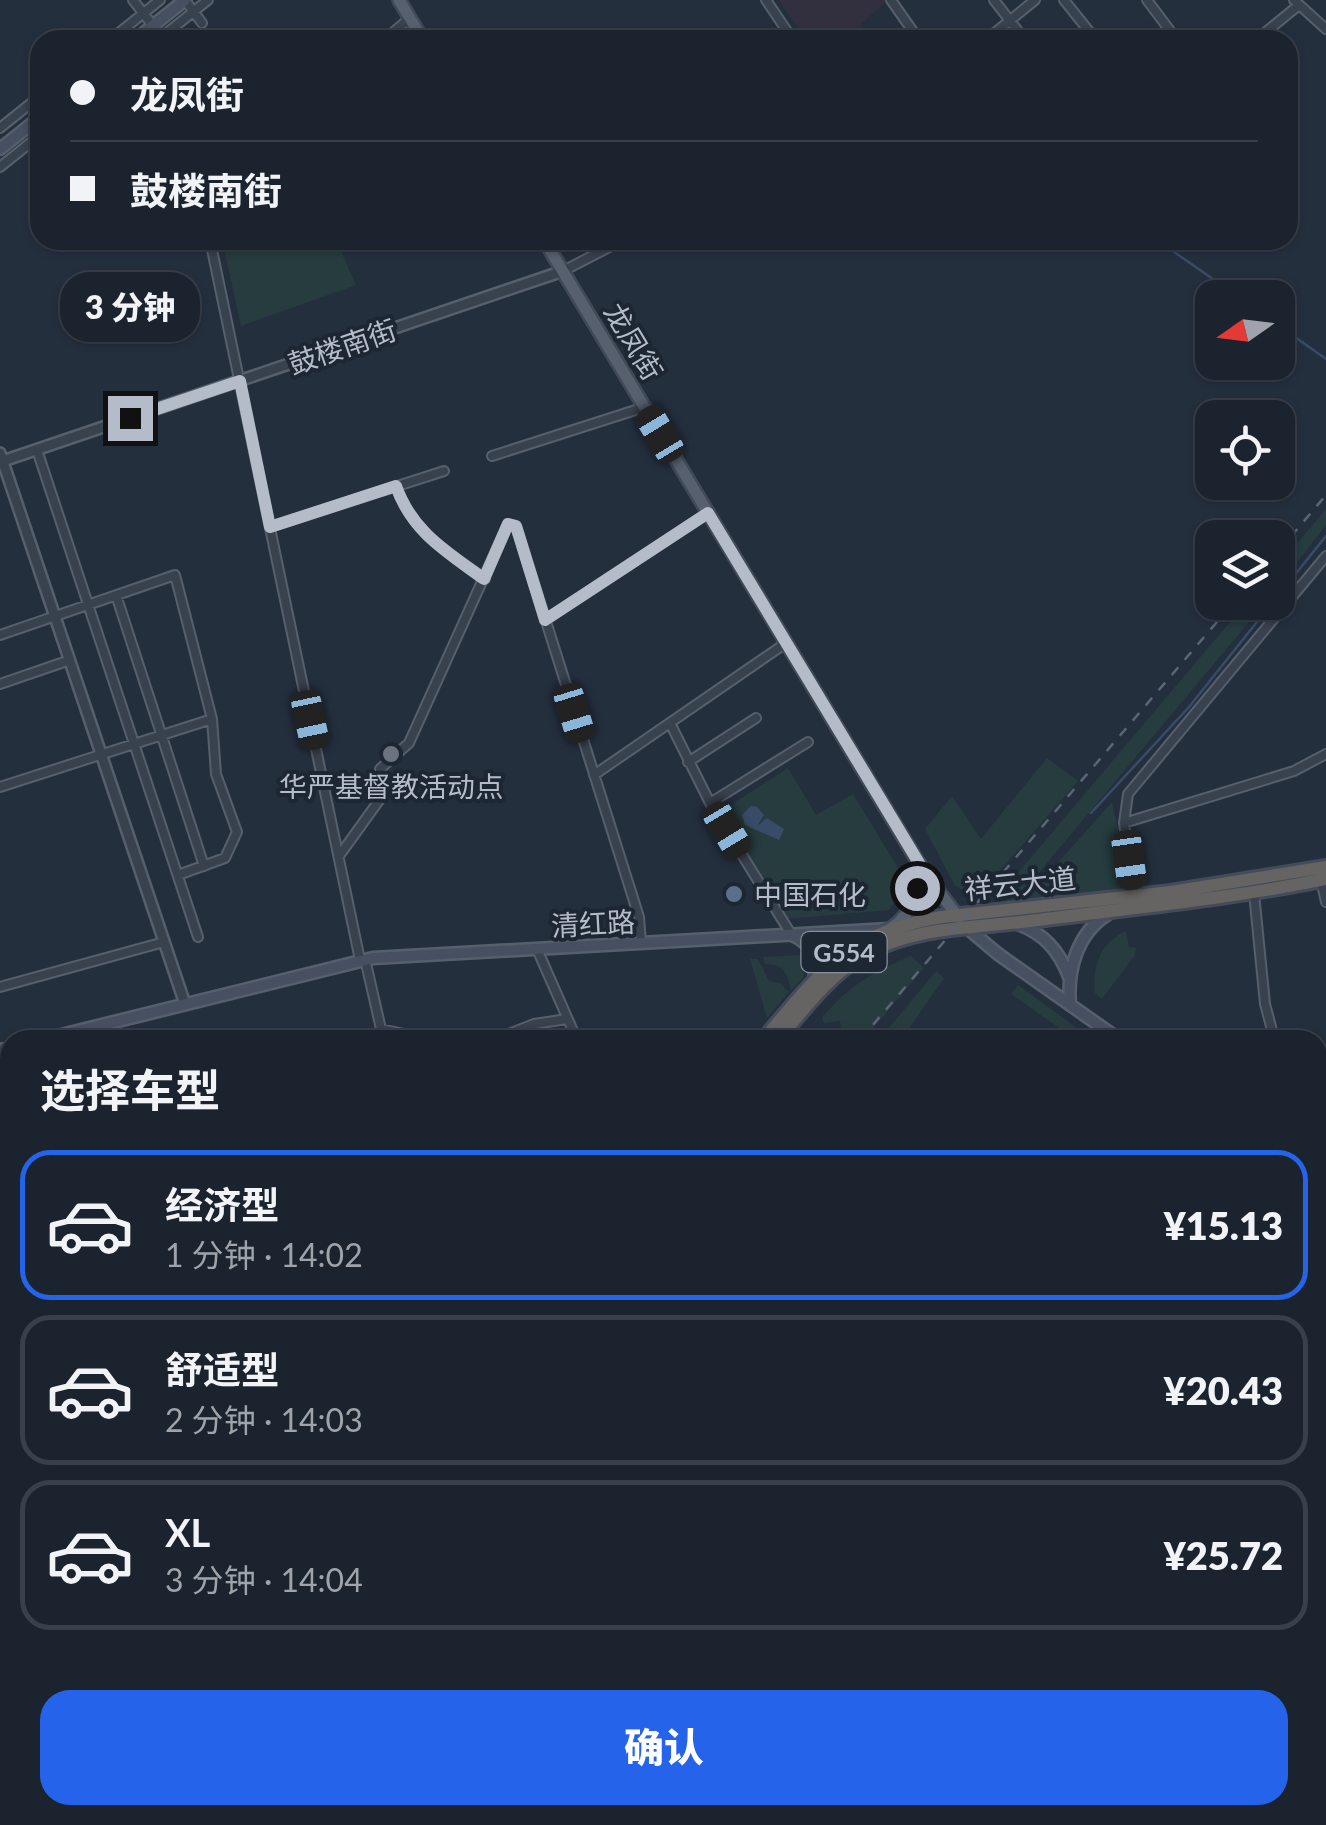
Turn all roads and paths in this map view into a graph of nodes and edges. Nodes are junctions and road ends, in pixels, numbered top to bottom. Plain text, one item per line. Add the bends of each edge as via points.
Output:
1 (133, 0) edge
2 (160, 0) edge
3 (185, 0) edge
4 (208, 0) edge
5 (399, 0) edge
6 (766, 0) edge
7 (892, 0) edge
8 (994, 0) edge
9 (1035, 0) edge
10 (1064, 0) edge
11 (1146, 0) edge
12 (1296, 2) edge
13 (194, 12) junction
14 (143, 14) junction
15 (410, 18) junction
16 (1010, 21) junction
17 (202, 23) dead end
18 (153, 26) junction
19 (1326, 29) edge
20 (123, 30) edge
21 (148, 30) edge
22 (155, 30) edge
23 (172, 30) edge
24 (396, 30) edge
25 (418, 30) edge
26 (786, 30) edge
27 (912, 30) edge
28 (999, 30) edge
29 (1018, 30) edge
30 (1088, 30) edge
31 (1169, 30) edge
32 (1267, 30) edge
33 (30, 105) edge
34 (30, 124) edge
35 (0, 128) edge
36 (30, 143) edge
37 (0, 149) edge
38 (0, 167) edge
39 (212, 250) edge
40 (550, 250) edge
41 (604, 250) edge
42 (563, 272) junction
43 (240, 381) junction
44 (644, 407) junction
45 (36, 450) junction
46 (492, 456) dead end
47 (1, 459) edge
48 (444, 471) dead end
49 (396, 486) junction
50 (708, 513) junction
51 (270, 527) junction
52 (1326, 556) edge
53 (484, 579) junction
54 (116, 595) junction
55 (88, 605) junction
56 (55, 616) junction
57 (545, 620) junction
58 (0, 635) edge
59 (786, 643) junction
60 (70, 660) junction
61 (0, 684) edge
62 (756, 718) dead end
63 (212, 719) junction
64 (670, 722) junction
65 (162, 735) junction
66 (808, 742) dead end
67 (134, 744) junction
68 (101, 754) junction
69 (1326, 754) edge
70 (688, 762) junction
71 (594, 775) junction
72 (0, 786) edge
73 (710, 803) junction
74 (1124, 824) junction
75 (339, 856) junction
76 (919, 863) junction
77 (204, 866) junction
78 (178, 875) junction
79 (1324, 875) edge
80 (1254, 893) junction
81 (1134, 896) junction
82 (1326, 902) edge
83 (1116, 910) junction
84 (956, 915) junction
85 (1014, 923) junction
86 (966, 926) junction
87 (889, 929) junction
88 (791, 934) junction
89 (198, 937) dead end
90 (164, 942) junction
91 (640, 943) junction
92 (537, 949) junction
93 (363, 960) junction
94 (814, 980) junction
95 (1070, 981) junction
96 (0, 987) edge
97 (184, 1004) junction
98 (1070, 1004) junction
99 (567, 1019) junction
100 (80, 1030) edge
101 (386, 1030) edge
102 (518, 1030) edge
103 (572, 1030) edge
104 (772, 1030) edge
105 (787, 1030) edge
106 (1106, 1030) edge
107 (1272, 1030) dead end

1 - 14 street
2 - 14 street
3 - 13 street
3 - 18 main road
4 - 13 street
5 - 15 main road
6 - 26 street
7 - 27 street
8 - 16 street
9 - 16 street
10 - 30 street
11 - 31 street
12 - 19 street
12 - 32 street
13 - 17 street
13 - 23 street
14 - 18 street
14 - 20 street
15 - 24 street
15 - 25 main road
16 - 28 street
16 - 29 street
18 - 21 main road
18 - 22 street
33 - 35 street
34 - 37 main road
36 - 38 street
39 - 43 street
40 - 42 main road, 龙凤街
41 - 42 street, 鼓楼南街
42 - 43 street, 鼓楼南街
42 - 44 main road, 龙凤街
43 - 45 street, 鼓楼南街
43 - 51 street
44 - 46 street
44 - 50 main road, 龙凤街
45 - 47 street, 鼓楼南街
45 - 55 street
47 - 56 street
48 - 49 street
49 - 51 street
49 - 53 street via 432,542
50 - 57 street
50 - 59 main road, 龙凤街
51 - 75 street
52 - 74 street via 1128,794
53 - 57 street via 508,524 516,526
53 - 75 street via 409,743 380,769 383,795
54 - 55 street
54 - 63 street via 175,576
54 - 65 street
55 - 56 street
55 - 67 street
56 - 58 street
56 - 60 street
57 - 71 street
59 - 64 street
59 - 76 main road, 龙凤街
60 - 61 street
60 - 68 street
62 - 70 street
63 - 65 street
63 - 77 street via 216,774 237,832 229,854
64 - 70 street
64 - 71 street
65 - 67 street
65 - 77 street
66 - 73 street
67 - 68 street
67 - 78 street
68 - 72 street
68 - 90 street
69 - 74 street via 1294,771
70 - 73 street
71 - 91 street via 639,917
73 - 88 street
74 - 81 street
75 - 93 street
76 - 84 main road, 龙凤街
76 - 87 main road via 912,906
77 - 78 street
78 - 89 street
79 - 80 highway, 祥云大道 / G554
79 - 81 highway, 祥云大道 / G554
79 - 82 street
80 - 83 highway, 祥云大道 / G554
80 - 107 street
81 - 84 highway, 祥云大道 / G554
83 - 85 highway, 祥云大道 / G554
83 - 95 main road via 1086,933
84 - 86 main road, 龙凤街
84 - 87 highway, 祥云大道 / G554
85 - 86 highway, 祥云大道 / G554
85 - 95 main road via 1048,940
86 - 87 main road, 清红路
86 - 98 main road
86 - 105 highway, 祥云大道 / G554 via 909,936 860,958
87 - 88 main road, 清红路
87 - 94 highway, 祥云大道 / G554 via 841,954
88 - 91 main road, 清红路
88 - 94 main road via 812,950
90 - 96 street
90 - 97 street
91 - 92 main road, 清红路
92 - 93 main road, 清红路
92 - 99 street
93 - 97 main road, 清红路
93 - 101 street
94 - 104 highway, 祥云大道 / G554
95 - 98 main road
97 - 100 main road, 清红路
98 - 106 main road
99 - 102 street
99 - 103 street

